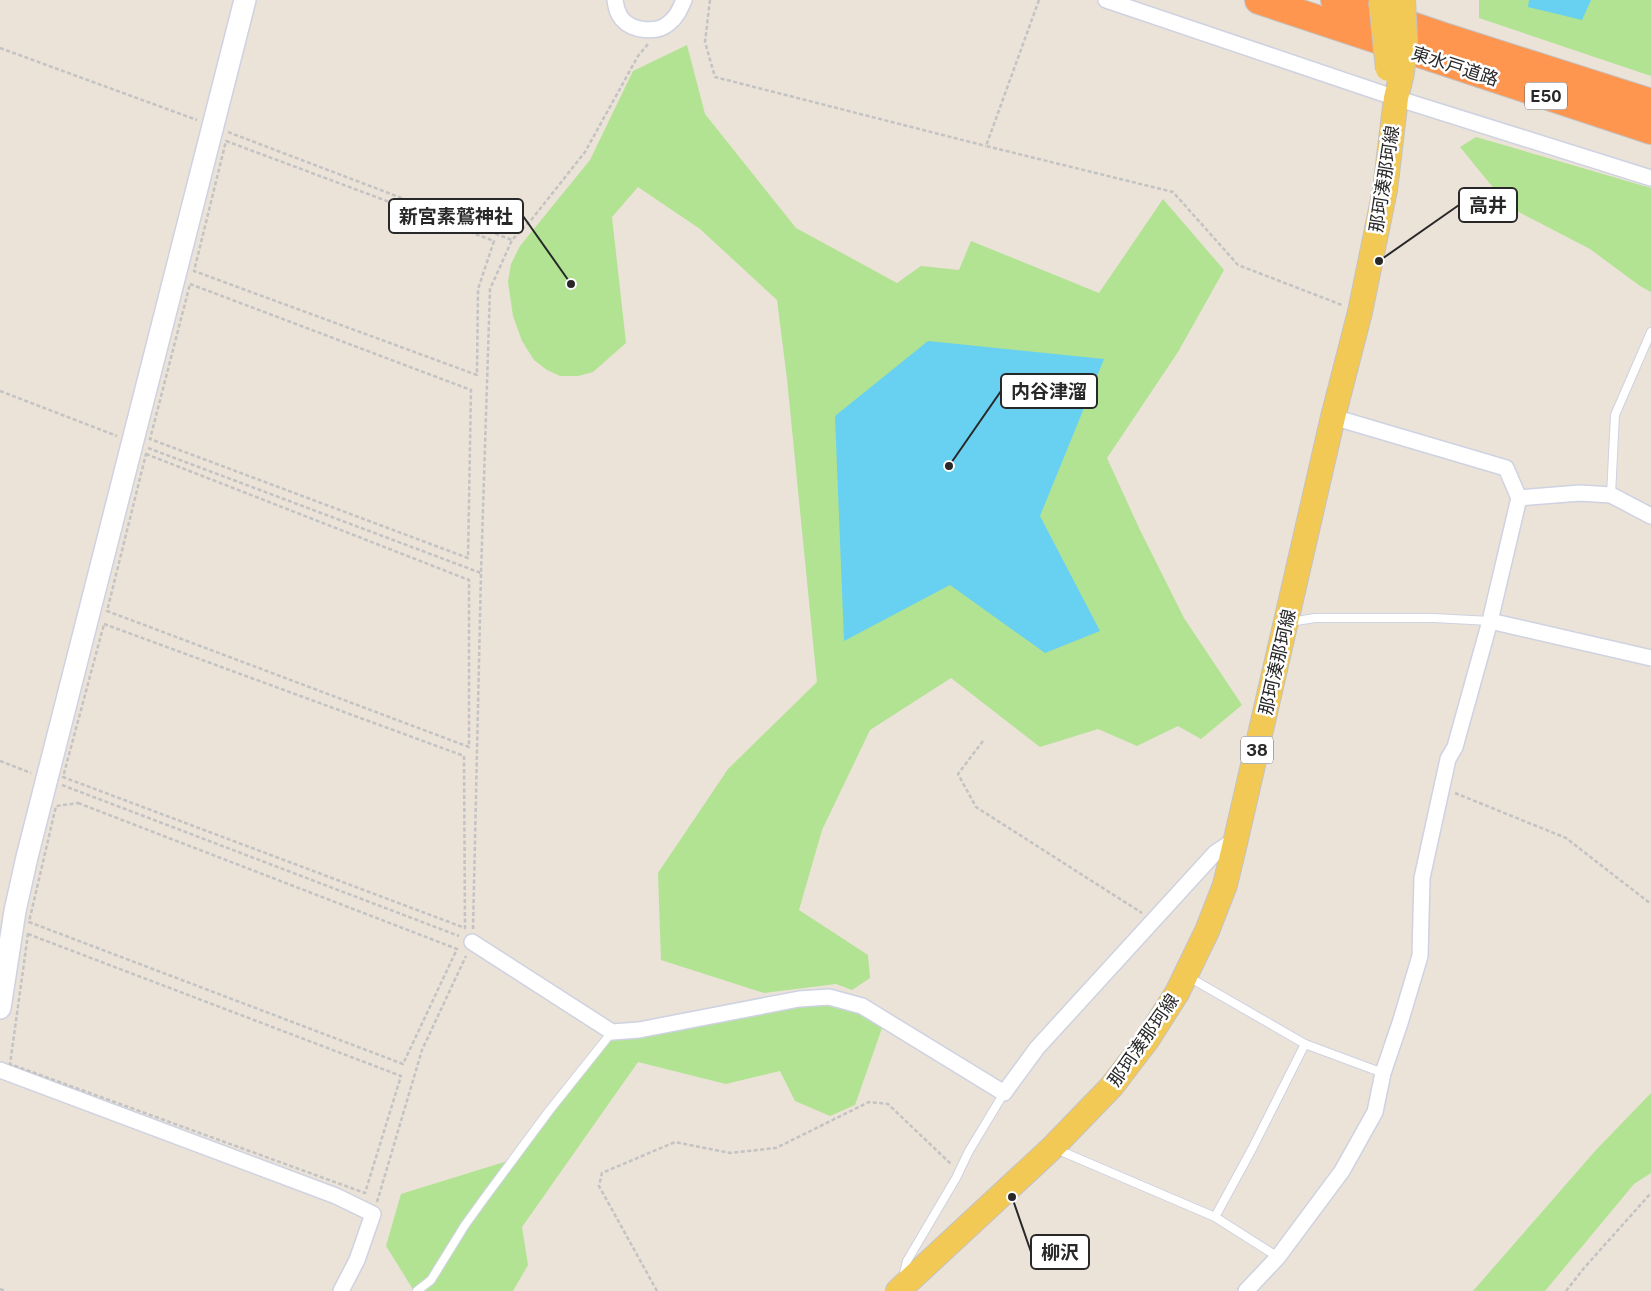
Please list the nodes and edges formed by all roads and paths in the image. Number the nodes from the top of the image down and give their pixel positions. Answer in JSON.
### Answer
{"nodes":[{"id":1,"x":244,"y":0,"type":"edge"},
{"id":2,"x":616,"y":0,"type":"edge"},
{"id":3,"x":684,"y":0,"type":"edge"},
{"id":4,"x":710,"y":0,"type":"edge"},
{"id":5,"x":1039,"y":0,"type":"edge"},
{"id":6,"x":1106,"y":0,"type":"edge"},
{"id":7,"x":1259,"y":0,"type":"edge"},
{"id":8,"x":1335,"y":0,"type":"edge"},
{"id":9,"x":1381,"y":0,"type":"edge"},
{"id":10,"x":1403,"y":0,"type":"edge"},
{"id":11,"x":654,"y":31,"type":"junction"},
{"id":12,"x":0,"y":48,"type":"edge"},
{"id":13,"x":1395,"y":71,"type":"junction"},
{"id":14,"x":1396,"y":98,"type":"junction"},
{"id":15,"x":1651,"y":103,"type":"edge"},
{"id":16,"x":1651,"y":130,"type":"edge"},
{"id":17,"x":219,"y":134,"type":"junction"},
{"id":18,"x":986,"y":146,"type":"junction"},
{"id":19,"x":1651,"y":178,"type":"edge"},
{"id":20,"x":512,"y":240,"type":"junction"},
{"id":21,"x":190,"y":284,"type":"joint"},
{"id":22,"x":1360,"y":312,"type":"junction"},
{"id":23,"x":1651,"y":332,"type":"edge"},
{"id":24,"x":0,"y":390,"type":"edge"},
{"id":25,"x":1333,"y":417,"type":"junction"},
{"id":26,"x":139,"y":448,"type":"junction"},
{"id":27,"x":1611,"y":495,"type":"junction"},
{"id":28,"x":1520,"y":498,"type":"junction"},
{"id":29,"x":1651,"y":516,"type":"edge"},
{"id":30,"x":482,"y":573,"type":"junction"},
{"id":31,"x":1490,"y":621,"type":"junction"},
{"id":32,"x":1286,"y":622,"type":"junction"},
{"id":33,"x":104,"y":624,"type":"joint"},
{"id":34,"x":1651,"y":658,"type":"edge"},
{"id":35,"x":983,"y":742,"type":"dead end"},
{"id":36,"x":0,"y":761,"type":"edge"},
{"id":37,"x":47,"y":779,"type":"junction"},
{"id":38,"x":1442,"y":788,"type":"junction"},
{"id":39,"x":56,"y":806,"type":"joint"},
{"id":40,"x":1236,"y":838,"type":"junction"},
{"id":41,"x":1651,"y":904,"type":"edge"},
{"id":42,"x":1154,"y":920,"type":"junction"},
{"id":43,"x":28,"y":934,"type":"joint"},
{"id":44,"x":472,"y":942,"type":"junction"},
{"id":45,"x":1186,"y":976,"type":"junction"},
{"id":46,"x":0,"y":1008,"type":"edge"},
{"id":47,"x":612,"y":1032,"type":"junction"},
{"id":48,"x":1306,"y":1044,"type":"junction"},
{"id":49,"x":0,"y":1070,"type":"edge"},
{"id":50,"x":1383,"y":1073,"type":"junction"},
{"id":51,"x":1004,"y":1093,"type":"junction"},
{"id":52,"x":1052,"y":1148,"type":"junction"},
{"id":53,"x":959,"y":1172,"type":"junction"},
{"id":54,"x":1651,"y":1193,"type":"edge"},
{"id":55,"x":373,"y":1214,"type":"junction"},
{"id":56,"x":1215,"y":1217,"type":"junction"},
{"id":57,"x":1278,"y":1257,"type":"junction"},
{"id":58,"x":901,"y":1288,"type":"edge"},
{"id":59,"x":0,"y":1289,"type":"edge"},
{"id":60,"x":4,"y":1291,"type":"edge"},
{"id":61,"x":341,"y":1291,"type":"edge"},
{"id":62,"x":418,"y":1291,"type":"edge"},
{"id":63,"x":657,"y":1291,"type":"edge"},
{"id":64,"x":1246,"y":1291,"type":"edge"},
{"id":65,"x":1566,"y":1291,"type":"edge"}],
"edges":[{"from":1,"to":17,"type":"street"},
{"from":2,"to":11,"type":"street"},
{"from":3,"to":11,"type":"street"},
{"from":4,"to":18,"type":"path"},
{"from":5,"to":18,"type":"path"},
{"from":6,"to":14,"type":"street"},
{"from":7,"to":16,"type":"highway","name":"東水戸道路","number":"E50"},
{"from":8,"to":15,"type":"highway","name":"東水戸道路","number":"E50"},
{"from":9,"to":13,"type":"main road","name":"那珂湊那珂線","number":"38","bridge":true},
{"from":10,"to":13,"type":"main road","name":"那珂湊那珂線","number":"38","bridge":true},
{"from":11,"to":20,"type":"path"},
{"from":12,"to":17,"type":"path"},
{"from":13,"to":14,"type":"main road","name":"那珂湊那珂線","number":"38"},
{"from":14,"to":19,"type":"street"},
{"from":14,"to":22,"type":"main road","name":"那珂湊那珂線","number":"38"},
{"from":17,"to":17,"type":"path"},
{"from":17,"to":20,"type":"path"},
{"from":17,"to":26,"type":"street"},
{"from":18,"to":22,"type":"path"},
{"from":20,"to":30,"type":"path"},
{"from":21,"to":21,"type":"path"},
{"from":22,"to":25,"type":"main road","name":"那珂湊那珂線","number":"38"},
{"from":23,"to":27,"type":"lane"},
{"from":24,"to":26,"type":"path"},
{"from":25,"to":28,"type":"street"},
{"from":25,"to":32,"type":"main road","name":"那珂湊那珂線","number":"38"},
{"from":26,"to":26,"type":"path"},
{"from":26,"to":30,"type":"path"},
{"from":26,"to":37,"type":"street"},
{"from":27,"to":28,"type":"street"},
{"from":27,"to":29,"type":"street"},
{"from":28,"to":31,"type":"street"},
{"from":30,"to":44,"type":"path"},
{"from":31,"to":32,"type":"lane"},
{"from":31,"to":34,"type":"street"},
{"from":31,"to":38,"type":"street"},
{"from":32,"to":40,"type":"main road","name":"那珂湊那珂線","number":"38"},
{"from":33,"to":33,"type":"path"},
{"from":35,"to":42,"type":"path"},
{"from":36,"to":37,"type":"path"},
{"from":37,"to":44,"type":"path"},
{"from":37,"to":46,"type":"street"},
{"from":38,"to":41,"type":"path"},
{"from":38,"to":50,"type":"street"},
{"from":39,"to":39,"type":"path"},
{"from":40,"to":42,"type":"street"},
{"from":40,"to":45,"type":"main road","name":"那珂湊那珂線","number":"38"},
{"from":42,"to":51,"type":"street"},
{"from":43,"to":43,"type":"path"},
{"from":44,"to":47,"type":"street"},
{"from":44,"to":55,"type":"path"},
{"from":45,"to":48,"type":"lane"},
{"from":45,"to":52,"type":"main road","name":"那珂湊那珂線","number":"38"},
{"from":47,"to":51,"type":"street"},
{"from":47,"to":62,"type":"lane"},
{"from":48,"to":50,"type":"lane"},
{"from":48,"to":56,"type":"lane"},
{"from":49,"to":55,"type":"street"},
{"from":50,"to":57,"type":"street"},
{"from":51,"to":53,"type":"lane"},
{"from":52,"to":56,"type":"lane"},
{"from":52,"to":58,"type":"main road","name":"那珂湊那珂線","number":"38"},
{"from":53,"to":58,"type":"lane"},
{"from":53,"to":63,"type":"path"},
{"from":54,"to":65,"type":"path"},
{"from":55,"to":61,"type":"street"},
{"from":56,"to":57,"type":"lane"},
{"from":57,"to":64,"type":"street"},
{"from":59,"to":60,"type":"path"}]}
